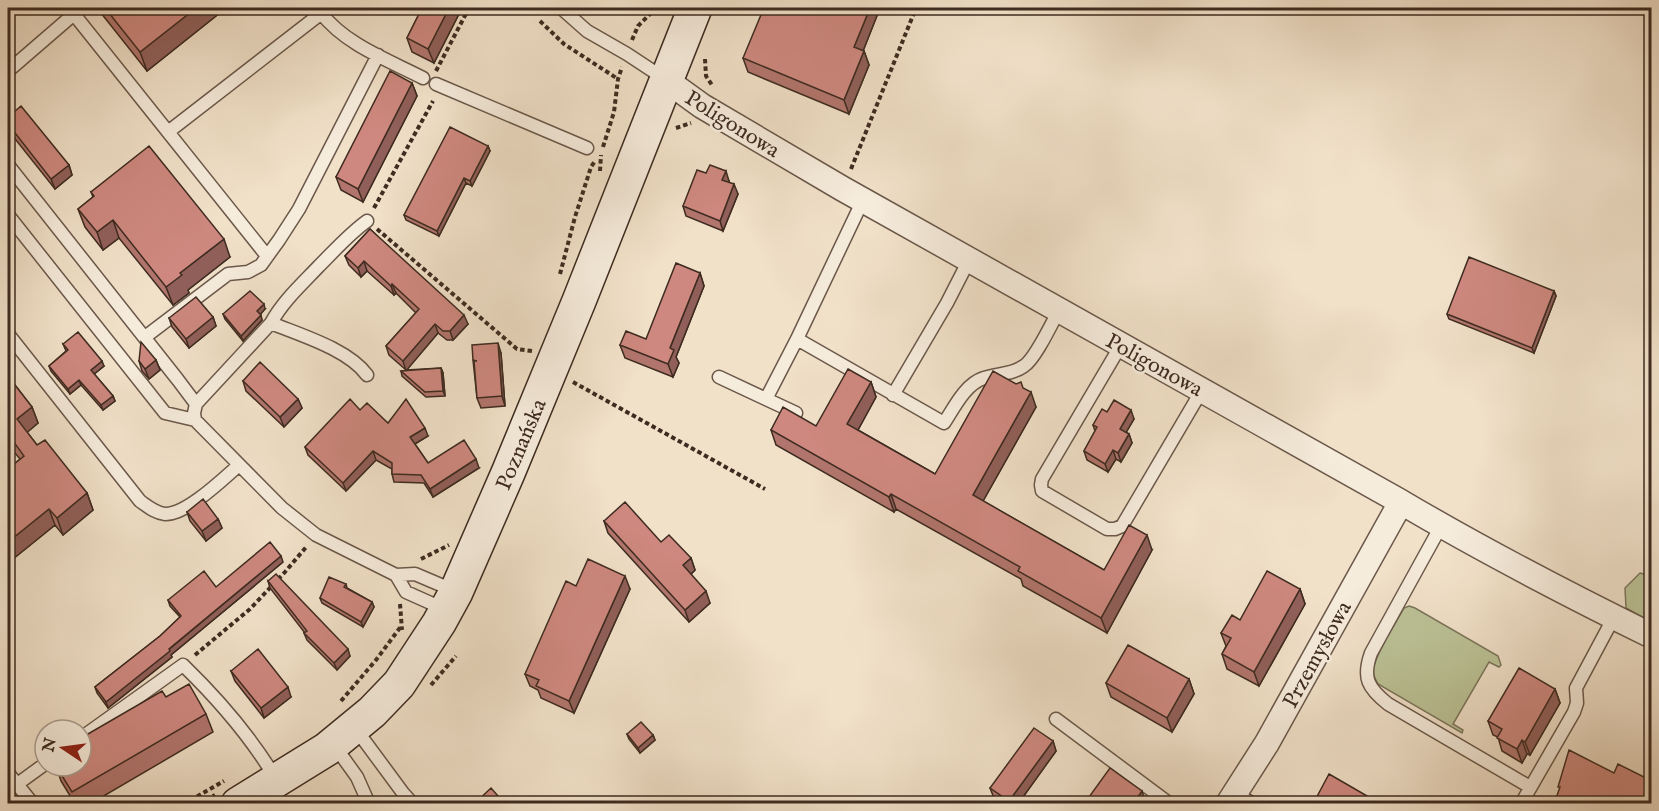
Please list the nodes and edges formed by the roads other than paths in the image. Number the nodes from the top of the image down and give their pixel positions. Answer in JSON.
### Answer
{"nodes":[{"id":1,"x":561,"y":8,"type":"edge"},
{"id":2,"x":695,"y":8,"type":"edge"},
{"id":3,"x":325,"y":10,"type":"edge"},
{"id":4,"x":72,"y":11,"type":"edge"},
{"id":5,"x":378,"y":55,"type":"junction"},
{"id":6,"x":8,"y":71,"type":"edge"},
{"id":7,"x":423,"y":78,"type":"dead end"},
{"id":8,"x":666,"y":80,"type":"junction"},
{"id":9,"x":436,"y":84,"type":"dead end"},
{"id":10,"x":168,"y":132,"type":"junction"},
{"id":11,"x":588,"y":148,"type":"dead end"},
{"id":12,"x":8,"y":165,"type":"edge"},
{"id":13,"x":853,"y":195,"type":"junction"},
{"id":14,"x":8,"y":214,"type":"edge"},
{"id":15,"x":367,"y":221,"type":"road end"},
{"id":16,"x":267,"y":256,"type":"junction"},
{"id":17,"x":969,"y":260,"type":"junction"},
{"id":18,"x":1059,"y":310,"type":"junction"},
{"id":19,"x":271,"y":323,"type":"junction"},
{"id":20,"x":8,"y":334,"type":"edge"},
{"id":21,"x":145,"y":337,"type":"junction"},
{"id":22,"x":796,"y":339,"type":"junction"},
{"id":23,"x":1121,"y":345,"type":"junction"},
{"id":24,"x":367,"y":375,"type":"dead end"},
{"id":25,"x":719,"y":377,"type":"dead end"},
{"id":26,"x":1202,"y":390,"type":"junction"},
{"id":27,"x":893,"y":395,"type":"junction"},
{"id":28,"x":766,"y":399,"type":"junction"},
{"id":29,"x":196,"y":404,"type":"junction"},
{"id":30,"x":795,"y":413,"type":"edge"},
{"id":31,"x":195,"y":420,"type":"junction"},
{"id":32,"x":239,"y":465,"type":"junction"},
{"id":33,"x":1401,"y":502,"type":"junction"},
{"id":34,"x":1441,"y":526,"type":"junction"},
{"id":35,"x":396,"y":575,"type":"junction"},
{"id":36,"x":451,"y":601,"type":"junction"},
{"id":37,"x":1614,"y":617,"type":"junction"},
{"id":38,"x":1652,"y":636,"type":"edge"},
{"id":39,"x":1056,"y":718,"type":"dead end"},
{"id":40,"x":341,"y":726,"type":"junction"},
{"id":41,"x":93,"y":729,"type":"edge"},
{"id":42,"x":8,"y":774,"type":"edge"},
{"id":43,"x":36,"y":778,"type":"edge"},
{"id":44,"x":277,"y":780,"type":"junction"},
{"id":45,"x":1530,"y":788,"type":"junction"},
{"id":46,"x":231,"y":792,"type":"edge"},
{"id":47,"x":25,"y":794,"type":"edge"},
{"id":48,"x":1239,"y":800,"type":"edge"},
{"id":49,"x":14,"y":804,"type":"edge"},
{"id":50,"x":369,"y":804,"type":"edge"},
{"id":51,"x":412,"y":804,"type":"edge"},
{"id":52,"x":1170,"y":804,"type":"edge"},
{"id":53,"x":1521,"y":804,"type":"edge"}],
"edges":[{"from":1,"to":8,"type":"lane"},
{"from":2,"to":8,"type":"main road","name":"Poznańska"},
{"from":3,"to":5,"type":"lane"},
{"from":3,"to":10,"type":"lane"},
{"from":4,"to":6,"type":"lane"},
{"from":4,"to":10,"type":"lane"},
{"from":5,"to":7,"type":"lane"},
{"from":5,"to":16,"type":"lane"},
{"from":8,"to":13,"type":"street","name":"Poligonowa"},
{"from":8,"to":36,"type":"main road","name":"Poznańska"},
{"from":9,"to":11,"type":"lane"},
{"from":10,"to":16,"type":"lane"},
{"from":12,"to":21,"type":"lane"},
{"from":13,"to":17,"type":"street","name":"Poligonowa"},
{"from":13,"to":22,"type":"lane"},
{"from":14,"to":31,"type":"lane"},
{"from":15,"to":19,"type":"lane"},
{"from":16,"to":21,"type":"lane"},
{"from":17,"to":18,"type":"street","name":"Poligonowa"},
{"from":17,"to":27,"type":"lane"},
{"from":18,"to":23,"type":"street","name":"Poligonowa"},
{"from":18,"to":27,"type":"lane"},
{"from":19,"to":24,"type":"lane"},
{"from":19,"to":29,"type":"lane"},
{"from":20,"to":32,"type":"lane"},
{"from":21,"to":29,"type":"lane"},
{"from":22,"to":27,"type":"lane"},
{"from":22,"to":28,"type":"lane"},
{"from":23,"to":26,"type":"street","name":"Poligonowa"},
{"from":23,"to":26,"type":"lane"},
{"from":25,"to":28,"type":"lane"},
{"from":26,"to":33,"type":"street","name":"Poligonowa"},
{"from":28,"to":30,"type":"lane"},
{"from":29,"to":31,"type":"lane"},
{"from":31,"to":32,"type":"lane"},
{"from":32,"to":35,"type":"lane"},
{"from":33,"to":34,"type":"street","name":"Poligonowa"},
{"from":33,"to":48,"type":"street","name":"Przemysłowa"},
{"from":34,"to":37,"type":"street","name":"Poligonowa"},
{"from":34,"to":45,"type":"lane"},
{"from":35,"to":36,"type":"lane"},
{"from":35,"to":36,"type":"lane"},
{"from":36,"to":40,"type":"main road","name":"Poznańska"},
{"from":37,"to":38,"type":"street","name":"Poligonowa"},
{"from":37,"to":45,"type":"lane"},
{"from":39,"to":52,"type":"lane"},
{"from":40,"to":44,"type":"main road","name":"Poznańska"},
{"from":40,"to":50,"type":"lane"},
{"from":40,"to":51,"type":"lane"},
{"from":41,"to":44,"type":"lane"},
{"from":42,"to":47,"type":"lane"},
{"from":43,"to":47,"type":"lane"},
{"from":44,"to":46,"type":"main road","name":"Poznańska"},
{"from":45,"to":53,"type":"lane"},
{"from":47,"to":49,"type":"lane"}]}
